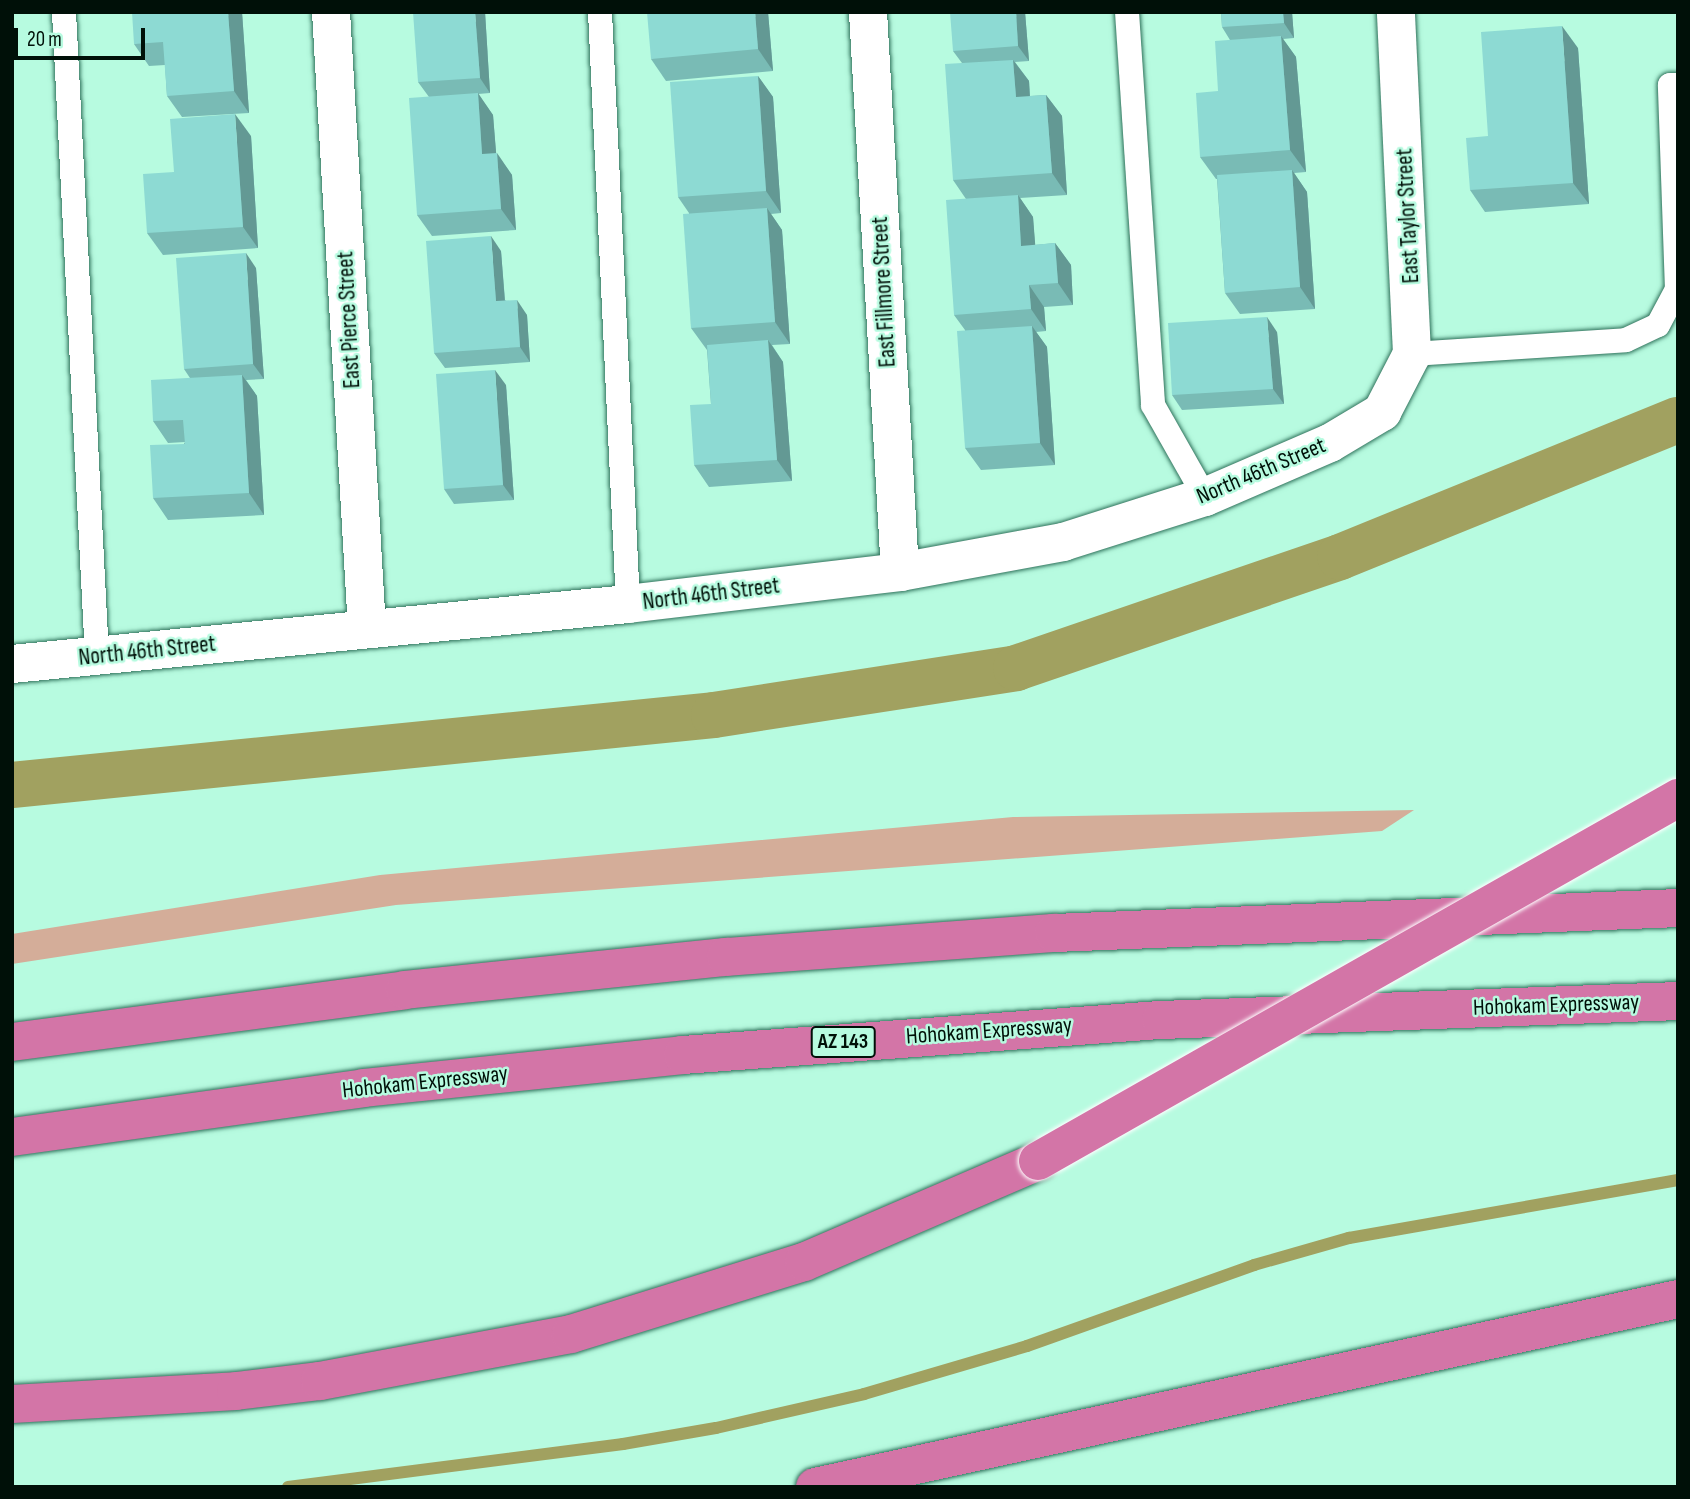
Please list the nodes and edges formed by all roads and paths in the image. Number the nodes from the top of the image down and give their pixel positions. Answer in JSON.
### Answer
{"nodes":[{"id":1,"x":64,"y":12,"type":"edge"},
{"id":2,"x":331,"y":12,"type":"edge"},
{"id":3,"x":600,"y":12,"type":"edge"},
{"id":4,"x":868,"y":12,"type":"edge"},
{"id":5,"x":1127,"y":12,"type":"edge"},
{"id":6,"x":1396,"y":12,"type":"edge"},
{"id":7,"x":1678,"y":85,"type":"edge"},
{"id":8,"x":1412,"y":354,"type":"junction"},
{"id":9,"x":1205,"y":497,"type":"junction"},
{"id":10,"x":900,"y":572,"type":"junction"},
{"id":11,"x":628,"y":604,"type":"junction"},
{"id":12,"x":367,"y":628,"type":"junction"},
{"id":13,"x":97,"y":656,"type":"junction"},
{"id":14,"x":12,"y":664,"type":"edge"},
{"id":15,"x":1678,"y":798,"type":"edge"},
{"id":16,"x":1678,"y":908,"type":"edge"},
{"id":17,"x":1678,"y":1001,"type":"edge"},
{"id":18,"x":12,"y":1042,"type":"edge"},
{"id":19,"x":12,"y":1137,"type":"edge"},
{"id":20,"x":1678,"y":1298,"type":"edge"},
{"id":21,"x":1678,"y":1318,"type":"edge"},
{"id":22,"x":1530,"y":1331,"type":"junction"},
{"id":23,"x":12,"y":1404,"type":"edge"},
{"id":24,"x":815,"y":1487,"type":"edge"}],
"edges":[{"from":1,"to":13,"type":"lane"},
{"from":2,"to":12,"type":"street","name":"East Pierce Street"},
{"from":3,"to":11,"type":"lane"},
{"from":4,"to":10,"type":"street","name":"East Fillmore Street"},
{"from":5,"to":9,"type":"lane"},
{"from":6,"to":8,"type":"street","name":"East Taylor Street"},
{"from":7,"to":8,"type":"lane"},
{"from":8,"to":9,"type":"street","name":"North 46th Street"},
{"from":9,"to":10,"type":"street","name":"North 46th Street"},
{"from":10,"to":11,"type":"street","name":"North 46th Street"},
{"from":11,"to":12,"type":"street","name":"North 46th Street"},
{"from":12,"to":13,"type":"street","name":"North 46th Street"},
{"from":13,"to":14,"type":"street","name":"North 46th Street"},
{"from":15,"to":23,"type":"highway","bridge":true},
{"from":16,"to":18,"type":"highway"},
{"from":17,"to":19,"type":"highway","name":"Hohokam Expressway","number":"AZ 143"},
{"from":20,"to":22,"type":"highway"},
{"from":21,"to":22,"type":"highway"},
{"from":22,"to":24,"type":"highway"}]}
